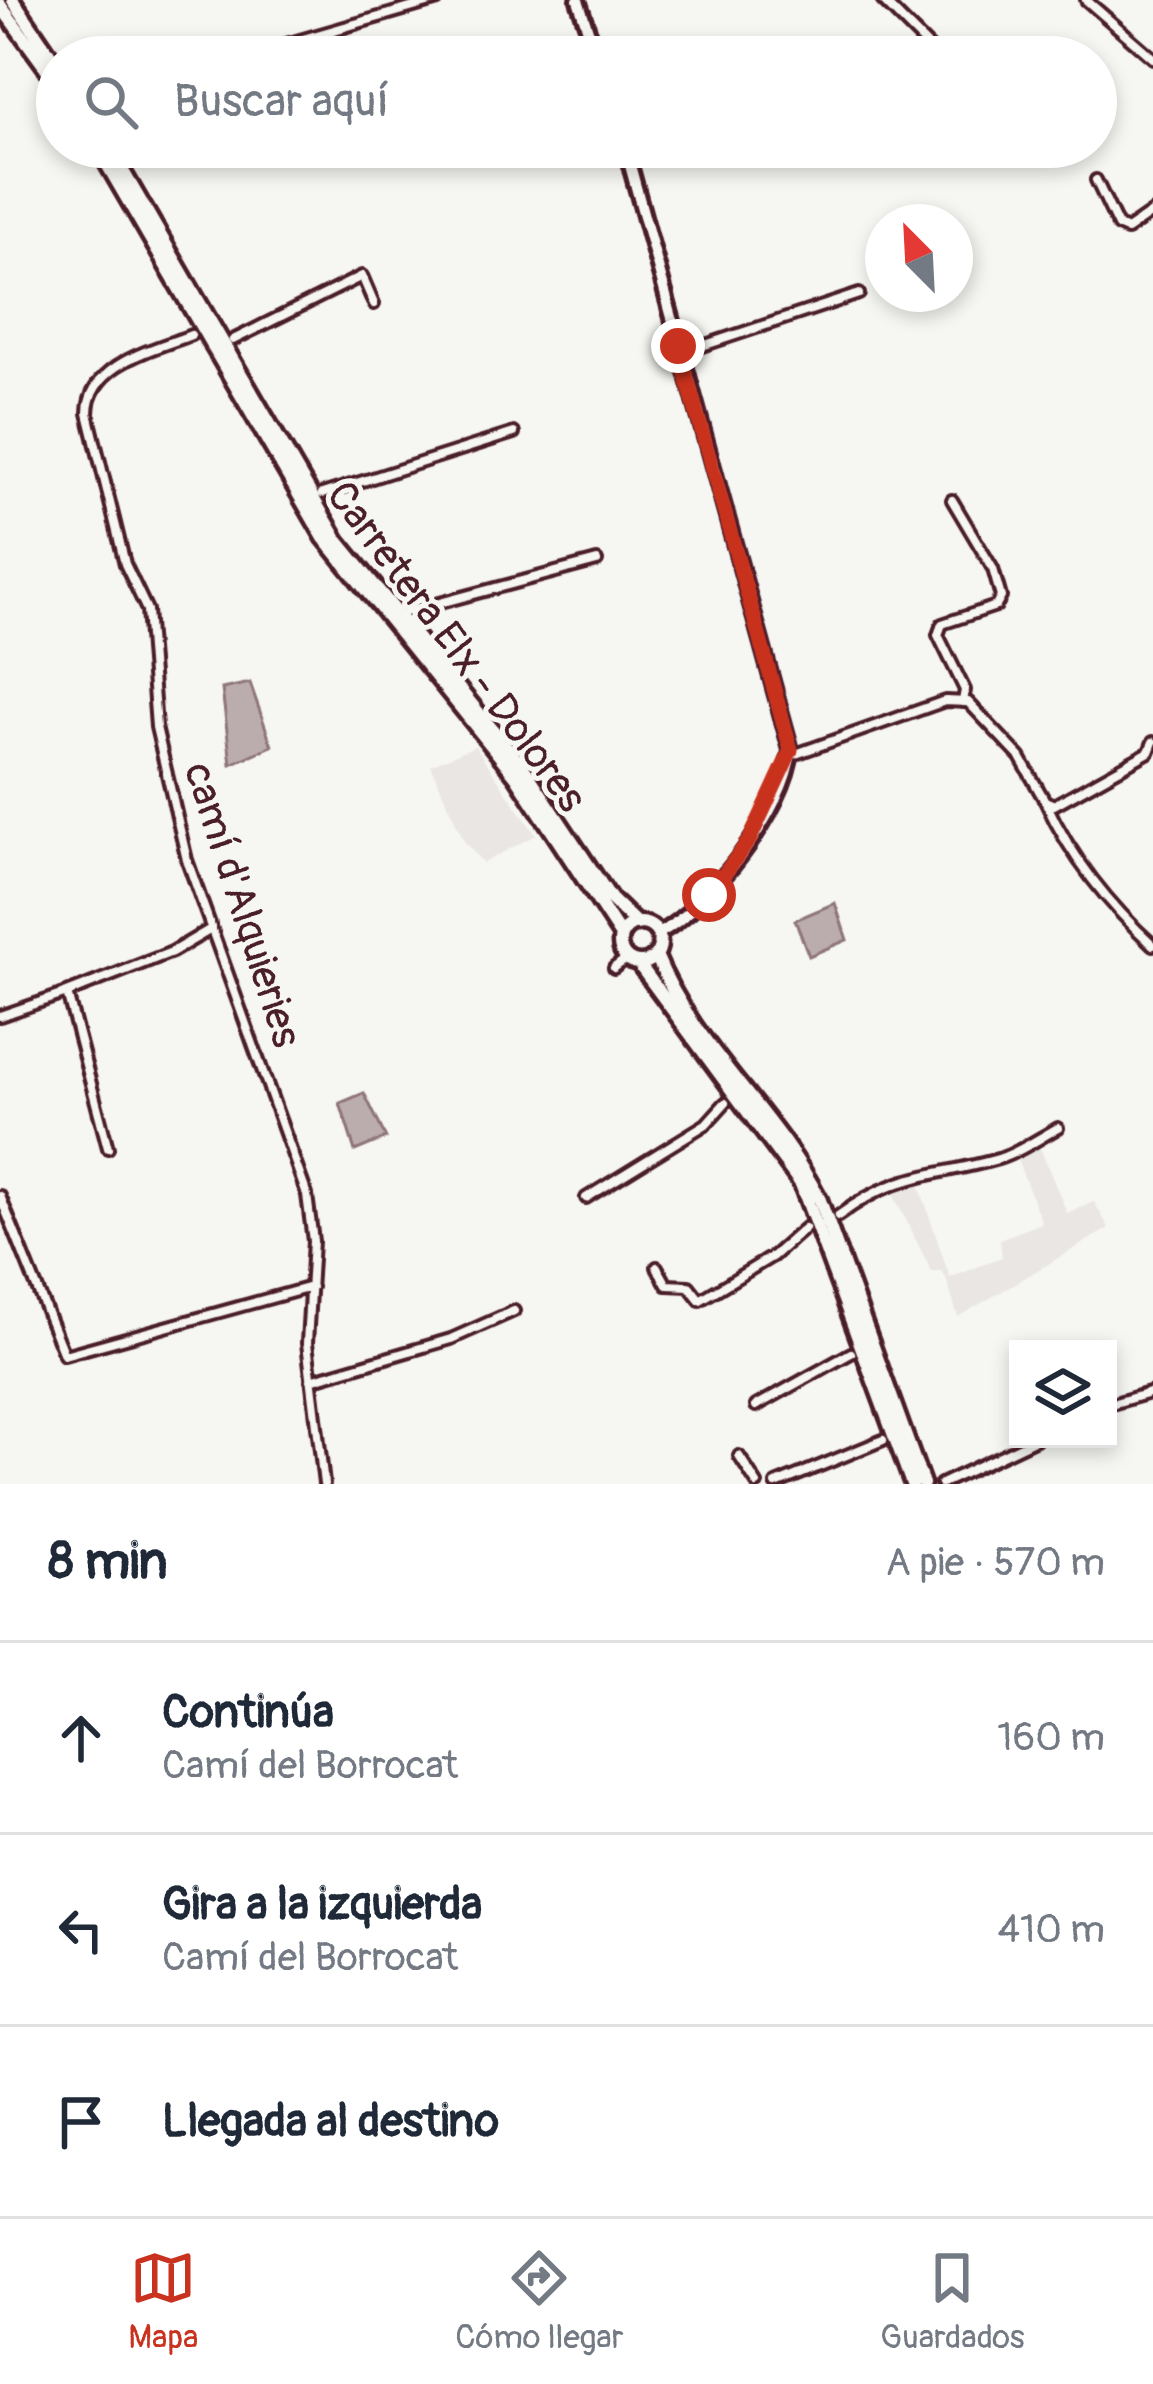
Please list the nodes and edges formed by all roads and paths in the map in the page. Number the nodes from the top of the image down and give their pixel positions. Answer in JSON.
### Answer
{"nodes":[{"id":1,"x":13,"y":0,"type":"edge"},
{"id":2,"x":438,"y":0,"type":"edge"},
{"id":3,"x":578,"y":0,"type":"edge"},
{"id":4,"x":882,"y":0,"type":"edge"},
{"id":5,"x":1086,"y":0,"type":"edge"},
{"id":6,"x":0,"y":5,"type":"edge"},
{"id":7,"x":37,"y":36,"type":"edge"},
{"id":8,"x":314,"y":36,"type":"edge"},
{"id":9,"x":590,"y":36,"type":"edge"},
{"id":10,"x":919,"y":36,"type":"edge"},
{"id":11,"x":36,"y":54,"type":"edge"},
{"id":12,"x":1153,"y":58,"type":"edge"},
{"id":13,"x":109,"y":168,"type":"edge"},
{"id":14,"x":121,"y":168,"type":"edge"},
{"id":15,"x":631,"y":168,"type":"edge"},
{"id":16,"x":1096,"y":180,"type":"dead end"},
{"id":17,"x":1153,"y":212,"type":"edge"},
{"id":18,"x":859,"y":294,"type":"dead end"},
{"id":19,"x":374,"y":304,"type":"dead end"},
{"id":20,"x":190,"y":335,"type":"dead end"},
{"id":21,"x":233,"y":340,"type":"dead end"},
{"id":22,"x":680,"y":353,"type":"junction"},
{"id":23,"x":514,"y":434,"type":"dead end"},
{"id":24,"x":322,"y":494,"type":"dead end"},
{"id":25,"x":952,"y":500,"type":"dead end"},
{"id":26,"x":597,"y":561,"type":"dead end"},
{"id":27,"x":406,"y":612,"type":"dead end"},
{"id":28,"x":963,"y":702,"type":"junction"},
{"id":29,"x":1153,"y":742,"type":"edge"},
{"id":30,"x":790,"y":756,"type":"junction"},
{"id":31,"x":1045,"y":801,"type":"junction"},
{"id":32,"x":637,"y":923,"type":"junction"},
{"id":33,"x":211,"y":929,"type":"junction"},
{"id":34,"x":658,"y":934,"type":"junction"},
{"id":35,"x":621,"y":937,"type":"junction"},
{"id":36,"x":1153,"y":944,"type":"edge"},
{"id":37,"x":656,"y":955,"type":"junction"},
{"id":38,"x":632,"y":961,"type":"junction"},
{"id":39,"x":614,"y":968,"type":"dead end"},
{"id":40,"x":67,"y":993,"type":"junction"},
{"id":41,"x":0,"y":1016,"type":"edge"},
{"id":42,"x":725,"y":1103,"type":"dead end"},
{"id":43,"x":1058,"y":1128,"type":"dead end"},
{"id":44,"x":108,"y":1148,"type":"dead end"},
{"id":45,"x":0,"y":1196,"type":"edge"},
{"id":46,"x":586,"y":1198,"type":"dead end"},
{"id":47,"x":838,"y":1216,"type":"dead end"},
{"id":48,"x":805,"y":1228,"type":"dead end"},
{"id":49,"x":657,"y":1267,"type":"dead end"},
{"id":50,"x":311,"y":1287,"type":"junction"},
{"id":51,"x":514,"y":1311,"type":"dead end"},
{"id":52,"x":850,"y":1353,"type":"dead end"},
{"id":53,"x":311,"y":1380,"type":"junction"},
{"id":54,"x":1153,"y":1392,"type":"edge"},
{"id":55,"x":1117,"y":1402,"type":"edge"},
{"id":56,"x":756,"y":1406,"type":"dead end"},
{"id":57,"x":883,"y":1440,"type":"dead end"},
{"id":58,"x":1017,"y":1448,"type":"edge"},
{"id":59,"x":739,"y":1456,"type":"dead end"},
{"id":60,"x":324,"y":1484,"type":"edge"},
{"id":61,"x":757,"y":1484,"type":"edge"},
{"id":62,"x":776,"y":1484,"type":"edge"},
{"id":63,"x":912,"y":1484,"type":"edge"},
{"id":64,"x":923,"y":1484,"type":"edge"},
{"id":65,"x":941,"y":1484,"type":"edge"}],
"edges":[{"from":1,"to":7,"type":"main road"},
{"from":2,"to":8,"type":"street"},
{"from":3,"to":9,"type":"street"},
{"from":4,"to":10,"type":"street"},
{"from":5,"to":12,"type":"street"},
{"from":6,"to":11,"type":"main road"},
{"from":13,"to":35,"type":"main road","name":"Carretera Elx - Dolores"},
{"from":14,"to":32,"type":"main road","name":"Carretera Elx - Dolores"},
{"from":15,"to":22,"type":"street"},
{"from":16,"to":17,"type":"street"},
{"from":18,"to":22,"type":"street"},
{"from":19,"to":21,"type":"street"},
{"from":20,"to":33,"type":"street","name":"camí d'Alquieries"},
{"from":22,"to":30,"type":"street"},
{"from":23,"to":24,"type":"street"},
{"from":25,"to":28,"type":"street"},
{"from":26,"to":27,"type":"street"},
{"from":28,"to":30,"type":"street"},
{"from":28,"to":31,"type":"street"},
{"from":29,"to":31,"type":"street"},
{"from":30,"to":34,"type":"street"},
{"from":31,"to":36,"type":"street"},
{"from":32,"to":34,"type":"main road"},
{"from":32,"to":35,"type":"main road"},
{"from":33,"to":40,"type":"street"},
{"from":33,"to":50,"type":"street","name":"camí d'Alquieries"},
{"from":34,"to":37,"type":"main road"},
{"from":35,"to":38,"type":"main road"},
{"from":37,"to":38,"type":"main road"},
{"from":37,"to":64,"type":"main road"},
{"from":38,"to":39,"type":"street"},
{"from":38,"to":63,"type":"main road"},
{"from":40,"to":41,"type":"street"},
{"from":40,"to":44,"type":"street"},
{"from":42,"to":46,"type":"street"},
{"from":43,"to":47,"type":"street"},
{"from":45,"to":50,"type":"street"},
{"from":48,"to":49,"type":"street"},
{"from":50,"to":53,"type":"street","name":"camí d'Alquieries"},
{"from":51,"to":53,"type":"street"},
{"from":52,"to":56,"type":"street"},
{"from":53,"to":60,"type":"street","name":"camí d'Alquieries"},
{"from":54,"to":55,"type":"street"},
{"from":57,"to":62,"type":"street"},
{"from":58,"to":65,"type":"street"},
{"from":59,"to":61,"type":"street"}]}
